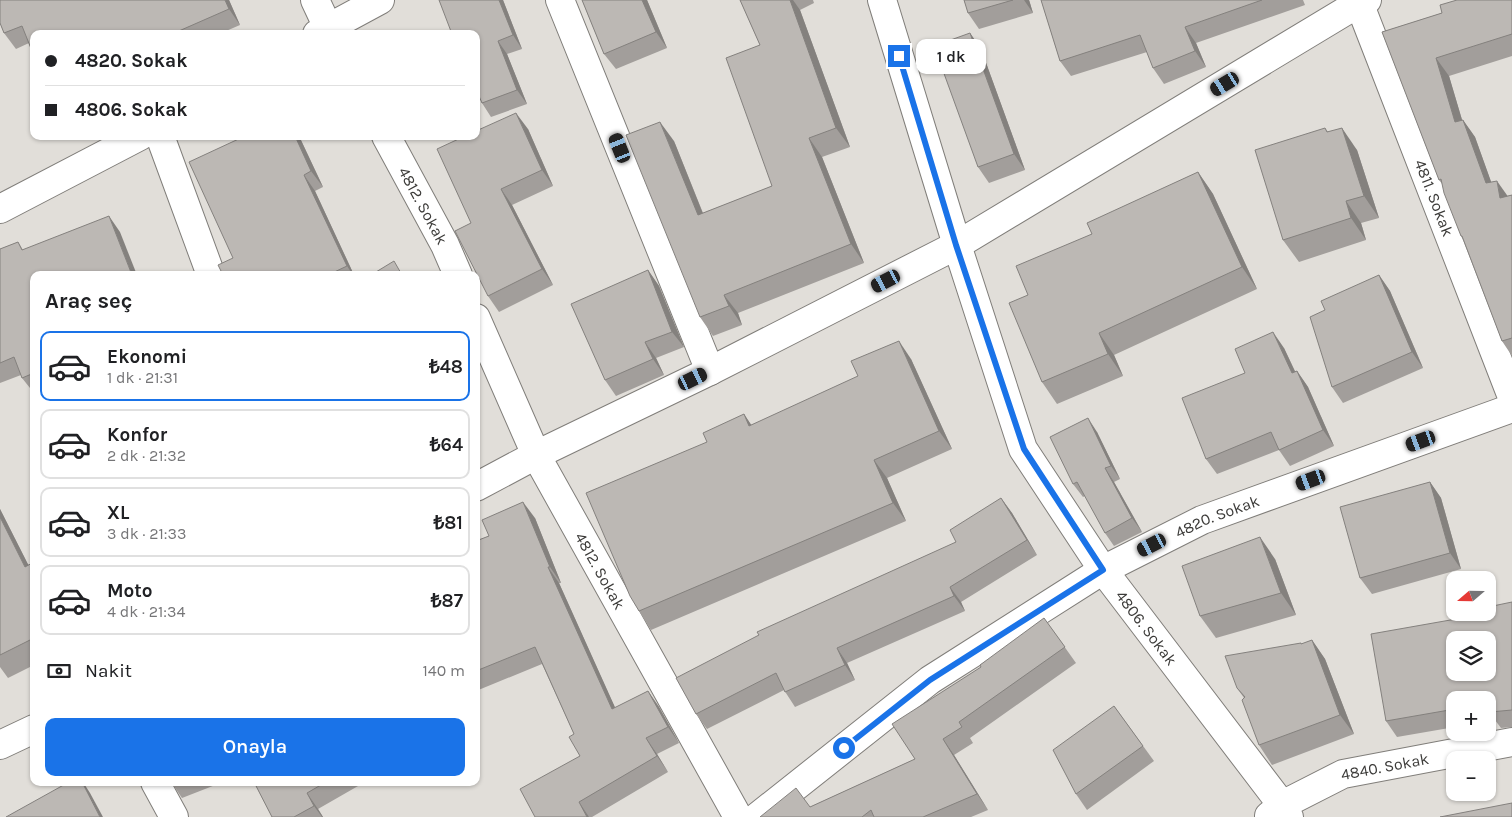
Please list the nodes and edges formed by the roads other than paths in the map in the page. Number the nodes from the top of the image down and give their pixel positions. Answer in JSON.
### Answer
{"nodes":[{"id":1,"x":315,"y":0,"type":"edge"},
{"id":2,"x":380,"y":0,"type":"edge"},
{"id":3,"x":560,"y":0,"type":"edge"},
{"id":4,"x":882,"y":0,"type":"edge"},
{"id":5,"x":1362,"y":1,"type":"edge"},
{"id":6,"x":324,"y":30,"type":"edge"},
{"id":7,"x":328,"y":30,"type":"edge"},
{"id":8,"x":132,"y":140,"type":"edge"},
{"id":9,"x":161,"y":140,"type":"edge"},
{"id":10,"x":388,"y":140,"type":"edge"},
{"id":11,"x":0,"y":209,"type":"edge"},
{"id":12,"x":956,"y":245,"type":"junction"},
{"id":13,"x":210,"y":271,"type":"edge"},
{"id":14,"x":456,"y":271,"type":"edge"},
{"id":15,"x":480,"y":327,"type":"edge"},
{"id":16,"x":710,"y":371,"type":"junction"},
{"id":17,"x":1512,"y":397,"type":"edge"},
{"id":18,"x":1512,"y":408,"type":"edge"},
{"id":19,"x":536,"y":455,"type":"junction"},
{"id":20,"x":480,"y":485,"type":"edge"},
{"id":21,"x":1103,"y":570,"type":"junction"},
{"id":22,"x":30,"y":731,"type":"edge"},
{"id":23,"x":1512,"y":742,"type":"edge"},
{"id":24,"x":0,"y":745,"type":"edge"},
{"id":25,"x":156,"y":786,"type":"edge"},
{"id":26,"x":1280,"y":813,"type":"edge"},
{"id":27,"x":174,"y":817,"type":"edge"},
{"id":28,"x":738,"y":817,"type":"edge"},
{"id":29,"x":757,"y":817,"type":"edge"}],
"edges":[{"from":1,"to":6,"type":"street"},
{"from":2,"to":7,"type":"street"},
{"from":3,"to":16,"type":"street"},
{"from":4,"to":12,"type":"street","name":"4806. Sokak"},
{"from":5,"to":12,"type":"street"},
{"from":5,"to":17,"type":"street","name":"4811. Sokak"},
{"from":8,"to":11,"type":"street"},
{"from":9,"to":13,"type":"street"},
{"from":10,"to":14,"type":"street","name":"4812. Sokak"},
{"from":12,"to":16,"type":"street"},
{"from":12,"to":21,"type":"street","name":"4806. Sokak"},
{"from":15,"to":19,"type":"street","name":"4812. Sokak"},
{"from":16,"to":19,"type":"street"},
{"from":18,"to":21,"type":"street","name":"4820. Sokak"},
{"from":19,"to":20,"type":"street"},
{"from":19,"to":28,"type":"street","name":"4812. Sokak"},
{"from":21,"to":26,"type":"street","name":"4806. Sokak"},
{"from":21,"to":29,"type":"street","name":"4820. Sokak"},
{"from":22,"to":24,"type":"street"},
{"from":23,"to":26,"type":"street","name":"4840. Sokak"},
{"from":25,"to":27,"type":"street"}]}
